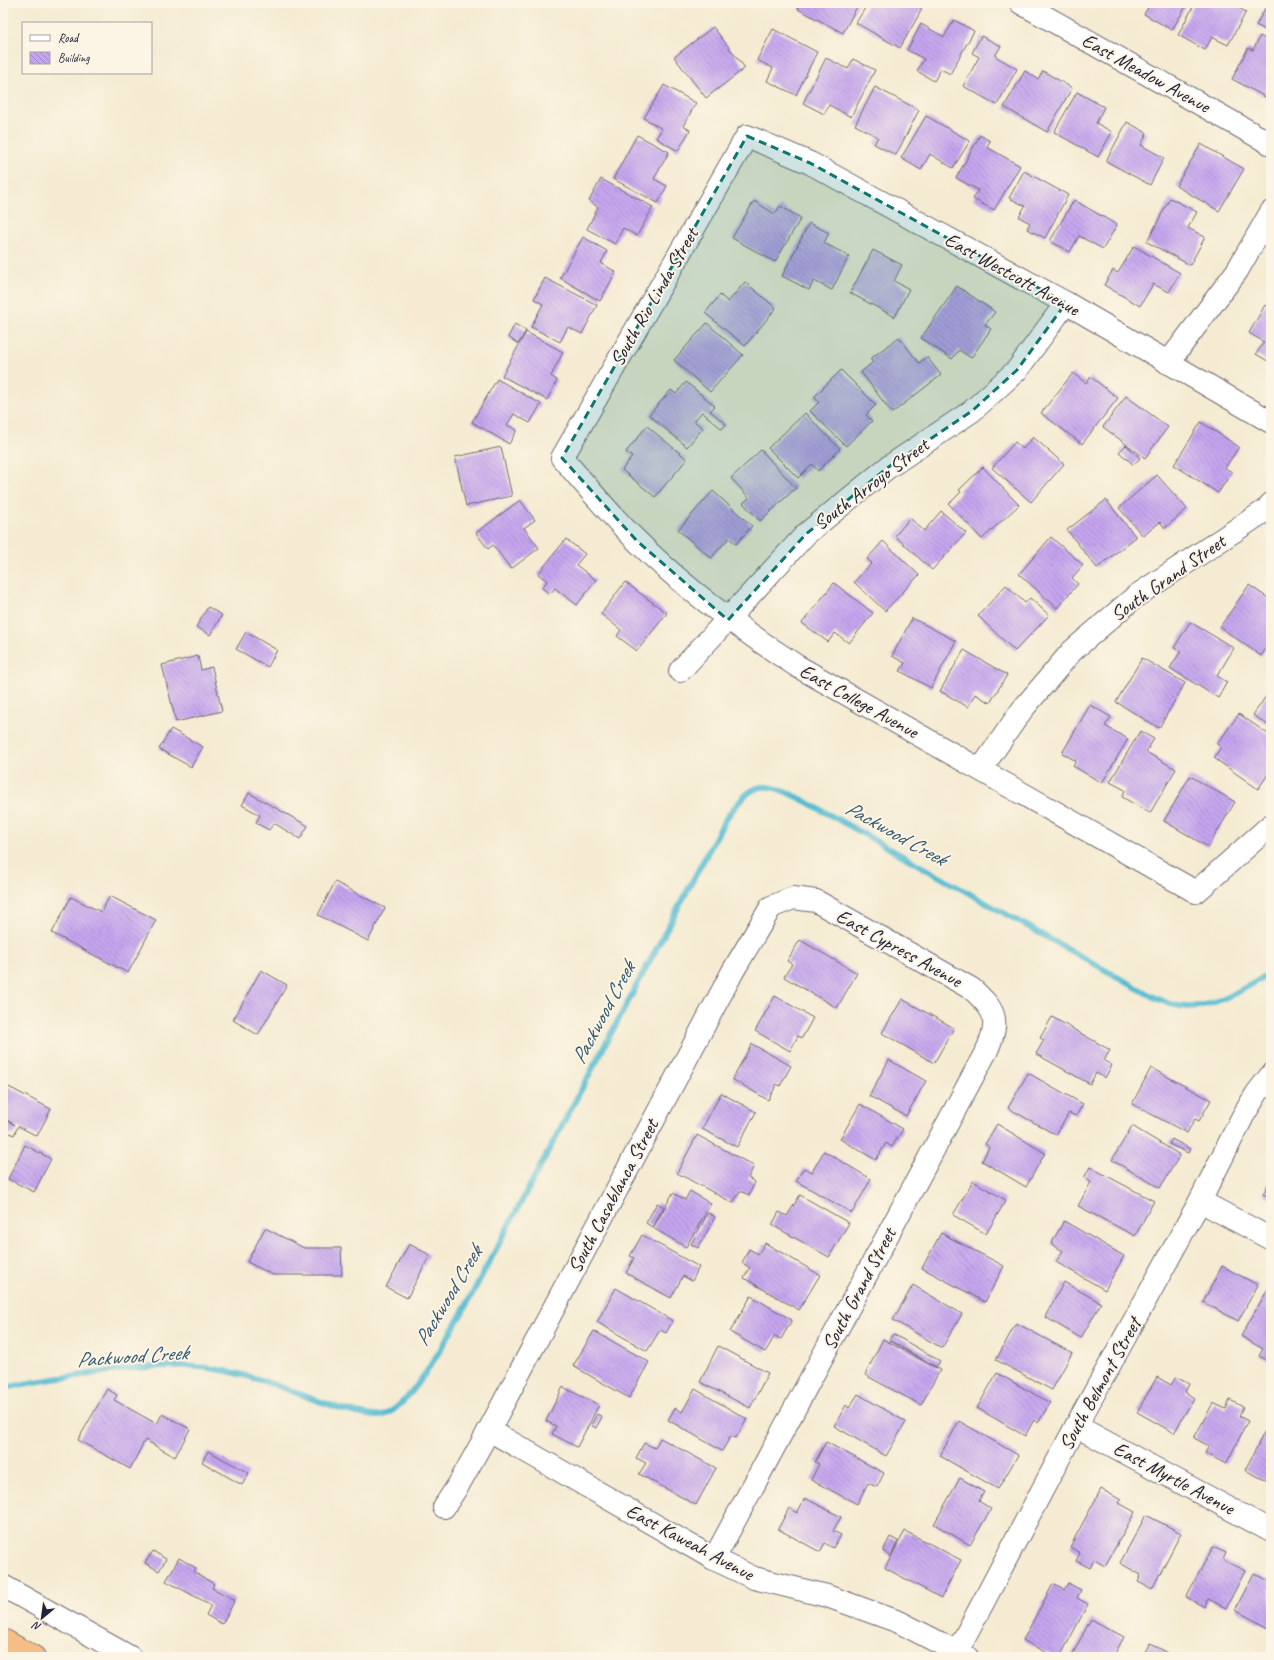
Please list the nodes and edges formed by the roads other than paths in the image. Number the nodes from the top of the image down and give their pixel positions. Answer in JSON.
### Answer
{"nodes":[{"id":1,"x":1021,"y":3,"type":"edge"},
{"id":2,"x":747,"y":136,"type":"joint"},
{"id":3,"x":1271,"y":144,"type":"edge"},
{"id":4,"x":1271,"y":212,"type":"edge"},
{"id":5,"x":1066,"y":304,"type":"junction"},
{"id":6,"x":1168,"y":363,"type":"junction"},
{"id":7,"x":1271,"y":422,"type":"edge"},
{"id":8,"x":562,"y":458,"type":"joint"},
{"id":9,"x":1271,"y":504,"type":"edge"},
{"id":10,"x":728,"y":620,"type":"junction"},
{"id":11,"x":680,"y":672,"type":"dead end"},
{"id":12,"x":981,"y":769,"type":"junction"},
{"id":13,"x":1271,"y":825,"type":"edge"},
{"id":14,"x":793,"y":898,"type":"joint"},
{"id":15,"x":994,"y":1015,"type":"joint"},
{"id":16,"x":1271,"y":1075,"type":"edge"},
{"id":17,"x":1200,"y":1201,"type":"junction"},
{"id":18,"x":1271,"y":1240,"type":"edge"},
{"id":19,"x":1076,"y":1426,"type":"junction"},
{"id":20,"x":489,"y":1430,"type":"junction"},
{"id":21,"x":444,"y":1507,"type":"dead end"},
{"id":22,"x":1271,"y":1530,"type":"edge"},
{"id":23,"x":714,"y":1559,"type":"junction"},
{"id":24,"x":3,"y":1586,"type":"edge"},
{"id":25,"x":3,"y":1640,"type":"edge"},
{"id":26,"x":962,"y":1654,"type":"edge"},
{"id":27,"x":34,"y":1657,"type":"edge"},
{"id":28,"x":130,"y":1657,"type":"edge"}],
"edges":[{"from":1,"to":3,"type":"street","name":"East Meadow Avenue"},
{"from":2,"to":5,"type":"street","name":"East Westcott Avenue"},
{"from":2,"to":8,"type":"street","name":"South Rio Linda Street"},
{"from":4,"to":6,"type":"street"},
{"from":5,"to":6,"type":"street","name":"East Westcott Avenue"},
{"from":5,"to":10,"type":"street","name":"South Arroyo Street"},
{"from":6,"to":7,"type":"street","name":"East Westcott Avenue"},
{"from":8,"to":10,"type":"street","name":"East College Avenue"},
{"from":9,"to":12,"type":"street","name":"South Grand Street"},
{"from":10,"to":11,"type":"street","name":"South Arroyo Street"},
{"from":10,"to":12,"type":"street","name":"East College Avenue"},
{"from":12,"to":13,"type":"street","name":"East College Avenue"},
{"from":14,"to":15,"type":"street","name":"East Cypress Avenue"},
{"from":14,"to":20,"type":"street","name":"South Casablanca Street"},
{"from":15,"to":23,"type":"street","name":"South Grand Street"},
{"from":16,"to":17,"type":"street","name":"South Belmont Street"},
{"from":17,"to":18,"type":"street"},
{"from":17,"to":19,"type":"street","name":"South Belmont Street"},
{"from":19,"to":22,"type":"street","name":"East Myrtle Avenue"},
{"from":19,"to":26,"type":"street","name":"South Belmont Street"},
{"from":20,"to":21,"type":"street","name":"South Casablanca Street"},
{"from":20,"to":23,"type":"street","name":"East Kaweah Avenue"},
{"from":23,"to":26,"type":"street","name":"East Kaweah Avenue"},
{"from":24,"to":28,"type":"street"},
{"from":25,"to":27,"type":"highway"}]}
